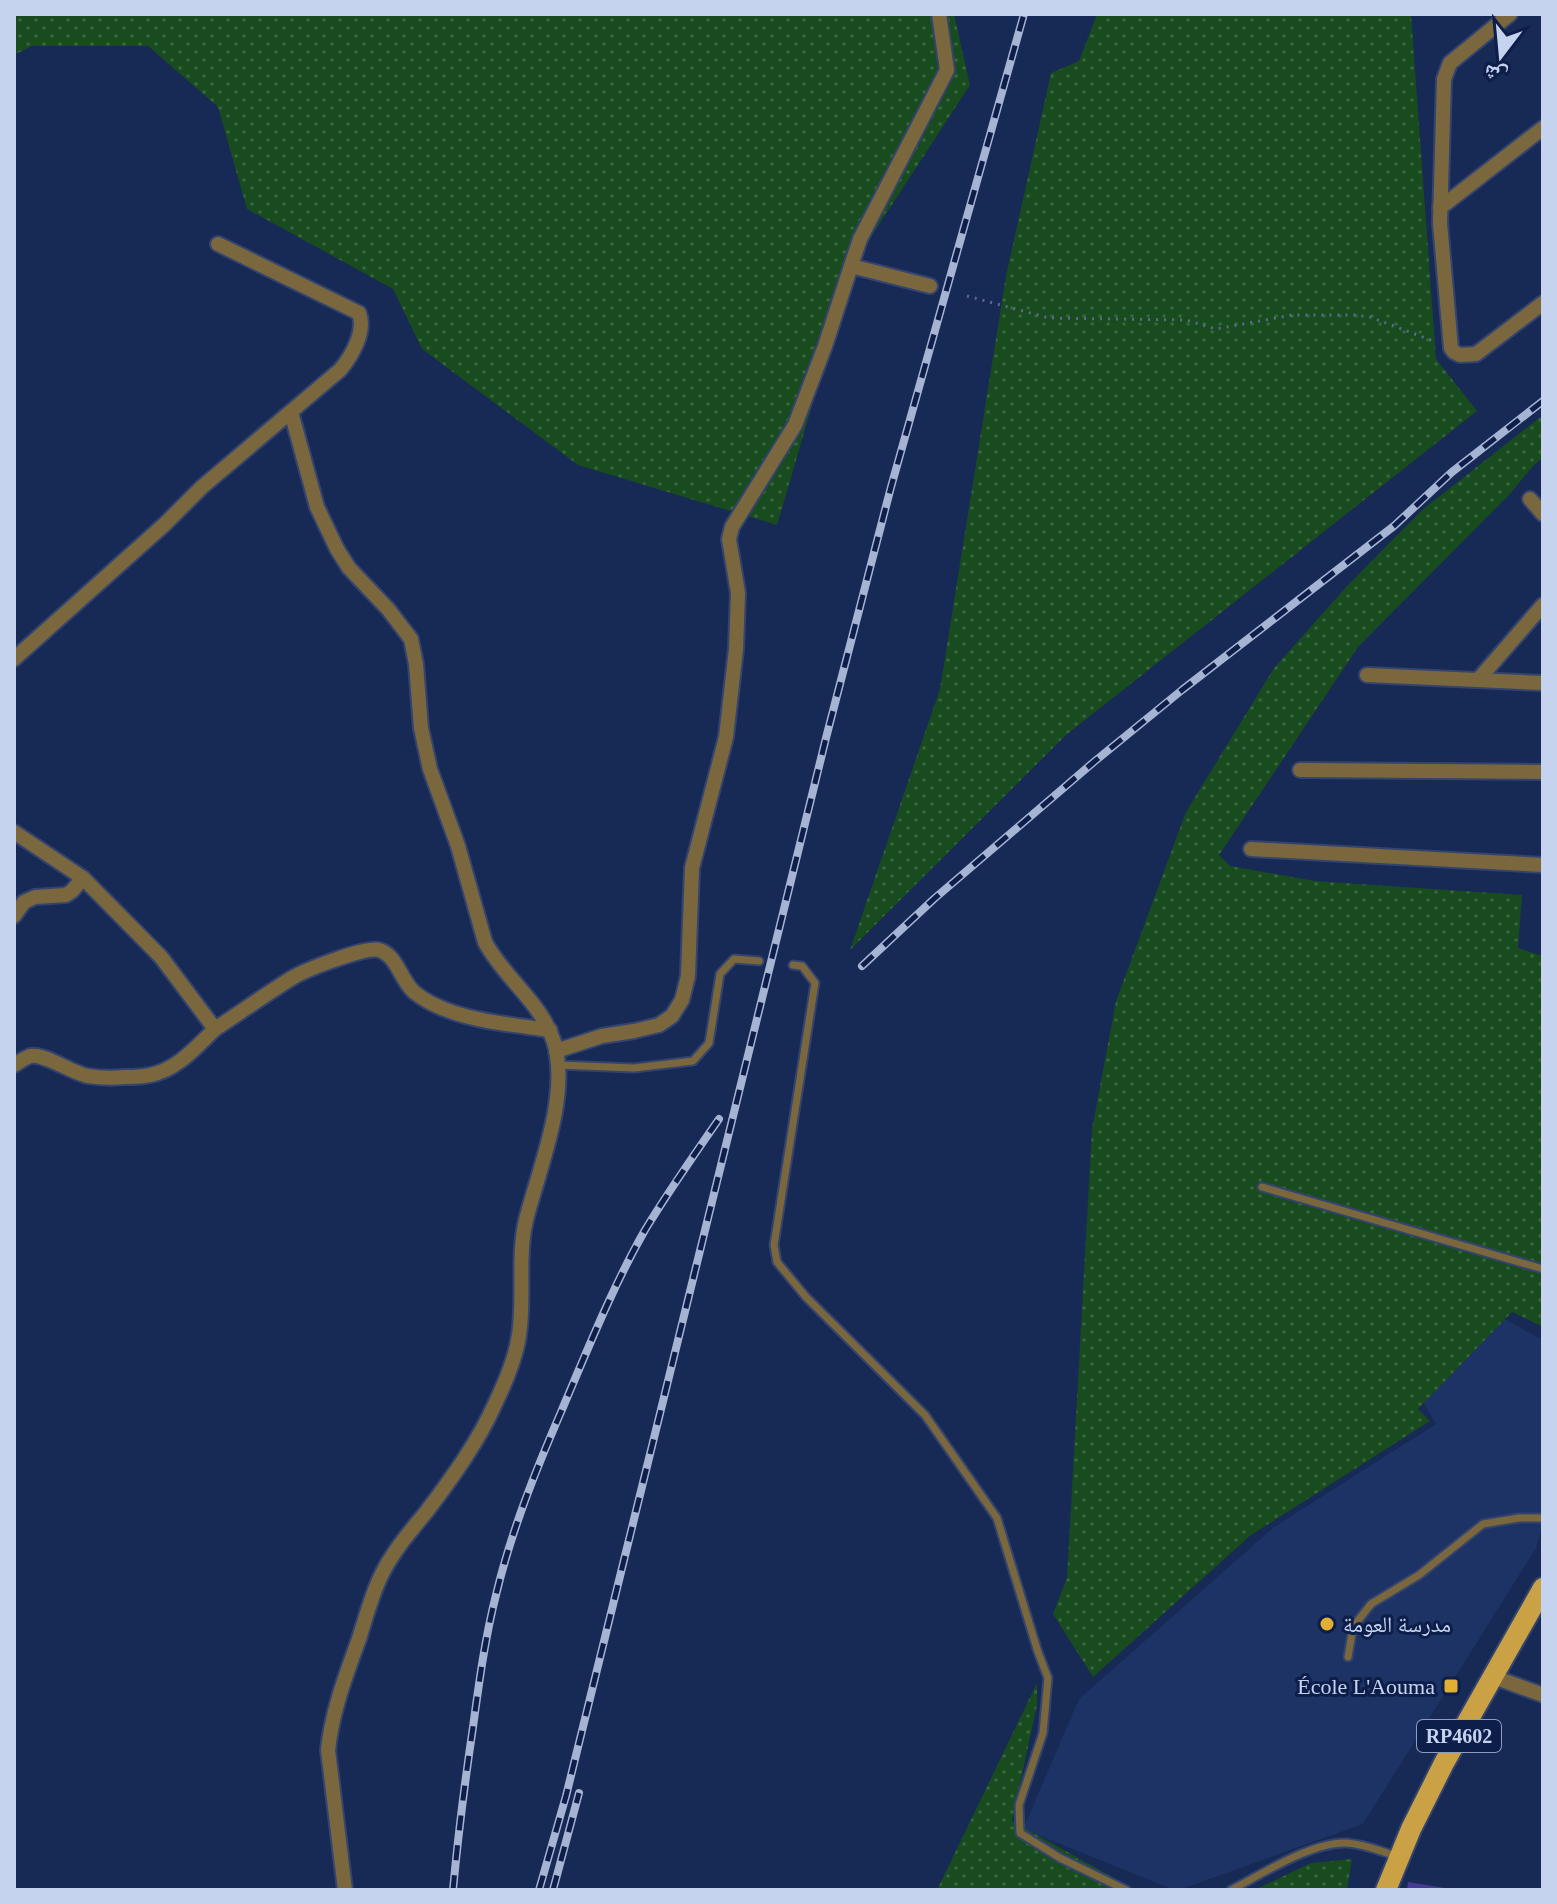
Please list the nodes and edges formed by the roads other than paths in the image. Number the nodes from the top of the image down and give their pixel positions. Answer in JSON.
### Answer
{"nodes":[{"id":1,"x":939,"y":14,"type":"edge"},
{"id":2,"x":1510,"y":14,"type":"edge"},
{"id":3,"x":1543,"y":128,"type":"edge"},
{"id":4,"x":1440,"y":208,"type":"junction"},
{"id":5,"x":218,"y":244,"type":"dead end"},
{"id":6,"x":851,"y":266,"type":"junction"},
{"id":7,"x":930,"y":286,"type":"dead end"},
{"id":8,"x":1543,"y":303,"type":"edge"},
{"id":9,"x":291,"y":412,"type":"junction"},
{"id":10,"x":1530,"y":499,"type":"dead end"},
{"id":11,"x":1543,"y":514,"type":"edge"},
{"id":12,"x":1543,"y":605,"type":"edge"},
{"id":13,"x":14,"y":659,"type":"edge"},
{"id":14,"x":1367,"y":675,"type":"dead end"},
{"id":15,"x":1478,"y":680,"type":"junction"},
{"id":16,"x":1543,"y":683,"type":"edge"},
{"id":17,"x":1300,"y":770,"type":"dead end"},
{"id":18,"x":1543,"y":772,"type":"edge"},
{"id":19,"x":14,"y":832,"type":"edge"},
{"id":20,"x":1251,"y":849,"type":"dead end"},
{"id":21,"x":1543,"y":865,"type":"edge"},
{"id":22,"x":83,"y":878,"type":"junction"},
{"id":23,"x":14,"y":916,"type":"edge"},
{"id":24,"x":759,"y":961,"type":"dead end"},
{"id":25,"x":793,"y":965,"type":"dead end"},
{"id":26,"x":215,"y":1029,"type":"junction"},
{"id":27,"x":550,"y":1030,"type":"junction"},
{"id":28,"x":557,"y":1058,"type":"junction"},
{"id":29,"x":14,"y":1065,"type":"edge"},
{"id":30,"x":1262,"y":1187,"type":"dead end"},
{"id":31,"x":1543,"y":1269,"type":"edge"},
{"id":32,"x":1543,"y":1518,"type":"edge"},
{"id":33,"x":1543,"y":1588,"type":"edge"},
{"id":34,"x":1348,"y":1657,"type":"dead end"},
{"id":35,"x":1494,"y":1677,"type":"junction"},
{"id":36,"x":1543,"y":1695,"type":"edge"},
{"id":37,"x":1398,"y":1857,"type":"junction"},
{"id":38,"x":345,"y":1890,"type":"edge"},
{"id":39,"x":1126,"y":1890,"type":"edge"},
{"id":40,"x":1231,"y":1890,"type":"edge"},
{"id":41,"x":1386,"y":1890,"type":"edge"}],
"edges":[{"from":1,"to":6,"type":"street"},
{"from":2,"to":4,"type":"street"},
{"from":3,"to":4,"type":"street"},
{"from":4,"to":8,"type":"street"},
{"from":5,"to":9,"type":"street"},
{"from":6,"to":7,"type":"street"},
{"from":6,"to":28,"type":"street"},
{"from":9,"to":13,"type":"street"},
{"from":9,"to":27,"type":"street"},
{"from":10,"to":11,"type":"street"},
{"from":12,"to":15,"type":"street"},
{"from":14,"to":15,"type":"street"},
{"from":15,"to":16,"type":"street"},
{"from":17,"to":18,"type":"street"},
{"from":19,"to":22,"type":"street"},
{"from":20,"to":21,"type":"street"},
{"from":22,"to":23,"type":"street"},
{"from":22,"to":26,"type":"street"},
{"from":24,"to":28,"type":"lane"},
{"from":25,"to":39,"type":"lane"},
{"from":26,"to":27,"type":"street"},
{"from":26,"to":29,"type":"street"},
{"from":27,"to":28,"type":"street"},
{"from":28,"to":38,"type":"street"},
{"from":30,"to":31,"type":"lane"},
{"from":32,"to":34,"type":"lane"},
{"from":33,"to":35,"type":"main road","number":"RP4602"},
{"from":35,"to":36,"type":"street"},
{"from":35,"to":37,"type":"main road","number":"RP4602"},
{"from":37,"to":40,"type":"lane"},
{"from":37,"to":41,"type":"main road","number":"RP4602"}]}
